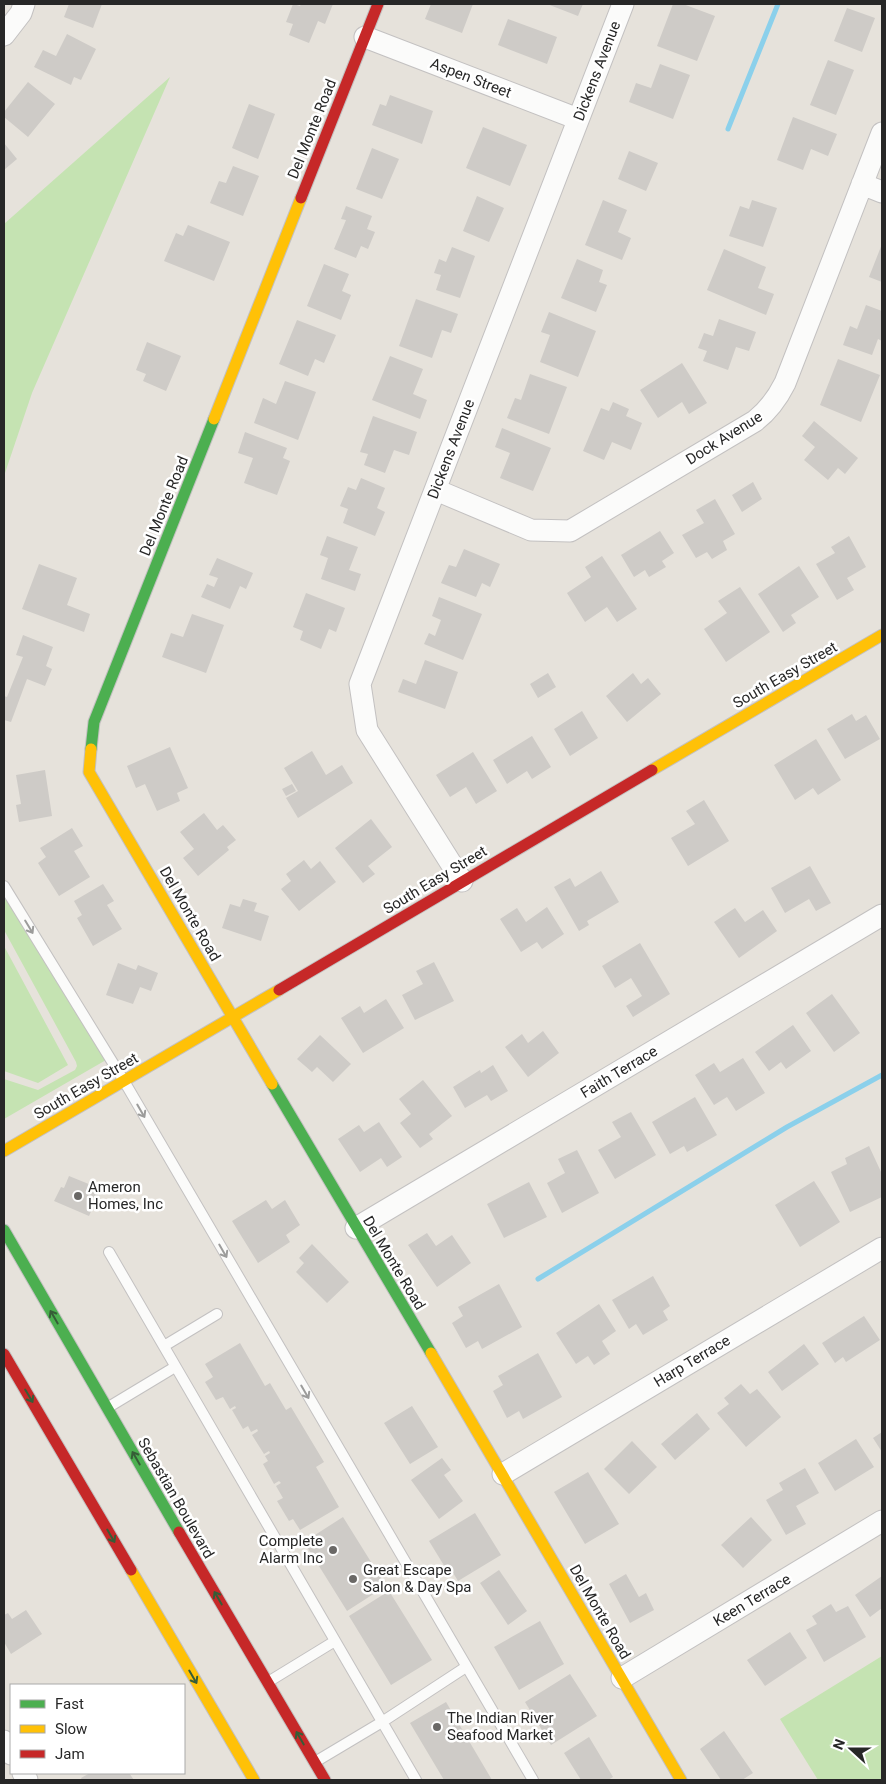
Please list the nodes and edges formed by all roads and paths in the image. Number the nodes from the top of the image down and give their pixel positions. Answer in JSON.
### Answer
{"nodes":[{"id":1,"x":24,"y":4,"type":"edge"},
{"id":2,"x":378,"y":4,"type":"edge"},
{"id":3,"x":624,"y":4,"type":"edge"},
{"id":4,"x":4,"y":35,"type":"edge"},
{"id":5,"x":365,"y":37,"type":"junction"},
{"id":6,"x":578,"y":119,"type":"junction"},
{"id":7,"x":882,"y":134,"type":"edge"},
{"id":8,"x":862,"y":184,"type":"junction"},
{"id":9,"x":882,"y":192,"type":"edge"},
{"id":10,"x":436,"y":490,"type":"junction"},
{"id":11,"x":882,"y":635,"type":"edge"},
{"id":12,"x":462,"y":881,"type":"junction"},
{"id":13,"x":4,"y":886,"type":"edge"},
{"id":14,"x":882,"y":915,"type":"edge"},
{"id":15,"x":233,"y":1018,"type":"junction"},
{"id":16,"x":124,"y":1082,"type":"junction"},
{"id":17,"x":4,"y":1151,"type":"edge"},
{"id":18,"x":356,"y":1228,"type":"junction"},
{"id":19,"x":4,"y":1230,"type":"edge"},
{"id":20,"x":882,"y":1248,"type":"edge"},
{"id":21,"x":109,"y":1252,"type":"dead end"},
{"id":22,"x":217,"y":1314,"type":"dead end"},
{"id":23,"x":164,"y":1346,"type":"junction"},
{"id":24,"x":4,"y":1354,"type":"edge"},
{"id":25,"x":176,"y":1367,"type":"junction"},
{"id":26,"x":107,"y":1408,"type":"junction"},
{"id":27,"x":502,"y":1474,"type":"junction"},
{"id":28,"x":882,"y":1521,"type":"edge"},
{"id":29,"x":335,"y":1641,"type":"junction"},
{"id":30,"x":466,"y":1668,"type":"junction"},
{"id":31,"x":622,"y":1678,"type":"junction"},
{"id":32,"x":267,"y":1682,"type":"junction"},
{"id":33,"x":382,"y":1722,"type":"junction"},
{"id":34,"x":4,"y":1741,"type":"edge"},
{"id":35,"x":10,"y":1752,"type":"edge"},
{"id":36,"x":314,"y":1762,"type":"junction"},
{"id":37,"x":254,"y":1780,"type":"edge"},
{"id":38,"x":325,"y":1780,"type":"edge"},
{"id":39,"x":416,"y":1780,"type":"edge"},
{"id":40,"x":533,"y":1780,"type":"edge"},
{"id":41,"x":681,"y":1780,"type":"edge"}],
"edges":[{"from":1,"to":4,"type":"street"},
{"from":2,"to":5,"type":"street","name":"Del Monte Road"},
{"from":3,"to":6,"type":"street","name":"Dickens Avenue"},
{"from":5,"to":6,"type":"street","name":"Aspen Street"},
{"from":5,"to":15,"type":"street","name":"Del Monte Road"},
{"from":6,"to":10,"type":"street","name":"Dickens Avenue"},
{"from":7,"to":8,"type":"street","name":"Dock Avenue"},
{"from":8,"to":9,"type":"street"},
{"from":8,"to":10,"type":"street","name":"Dock Avenue"},
{"from":10,"to":12,"type":"street","name":"Dickens Avenue"},
{"from":11,"to":12,"type":"street","name":"South Easy Street"},
{"from":12,"to":15,"type":"street","name":"South Easy Street"},
{"from":13,"to":16,"type":"lane","one_way":true},
{"from":14,"to":18,"type":"street","name":"Faith Terrace"},
{"from":15,"to":16,"type":"street","name":"South Easy Street"},
{"from":15,"to":18,"type":"street","name":"Del Monte Road"},
{"from":16,"to":17,"type":"street","name":"South Easy Street"},
{"from":16,"to":30,"type":"lane","one_way":true},
{"from":18,"to":27,"type":"street","name":"Del Monte Road"},
{"from":26,"to":19,"type":"street","name":"Sebastian Boulevard","one_way":true},
{"from":20,"to":27,"type":"street","name":"Harp Terrace"},
{"from":21,"to":23,"type":"lane"},
{"from":22,"to":23,"type":"lane"},
{"from":23,"to":25,"type":"lane"},
{"from":24,"to":37,"type":"street","one_way":true},
{"from":25,"to":26,"type":"lane"},
{"from":25,"to":29,"type":"lane"},
{"from":32,"to":26,"type":"street","name":"Sebastian Boulevard","one_way":true},
{"from":27,"to":31,"type":"street","name":"Del Monte Road"},
{"from":28,"to":31,"type":"street","name":"Keen Terrace"},
{"from":29,"to":32,"type":"lane"},
{"from":29,"to":33,"type":"lane"},
{"from":30,"to":33,"type":"lane"},
{"from":30,"to":40,"type":"lane"},
{"from":31,"to":41,"type":"street","name":"Del Monte Road"},
{"from":36,"to":32,"type":"street","name":"Sebastian Boulevard","one_way":true},
{"from":33,"to":36,"type":"lane"},
{"from":33,"to":39,"type":"lane"},
{"from":34,"to":35,"type":"street"},
{"from":36,"to":38,"type":"street","name":"Sebastian Boulevard"}]}
